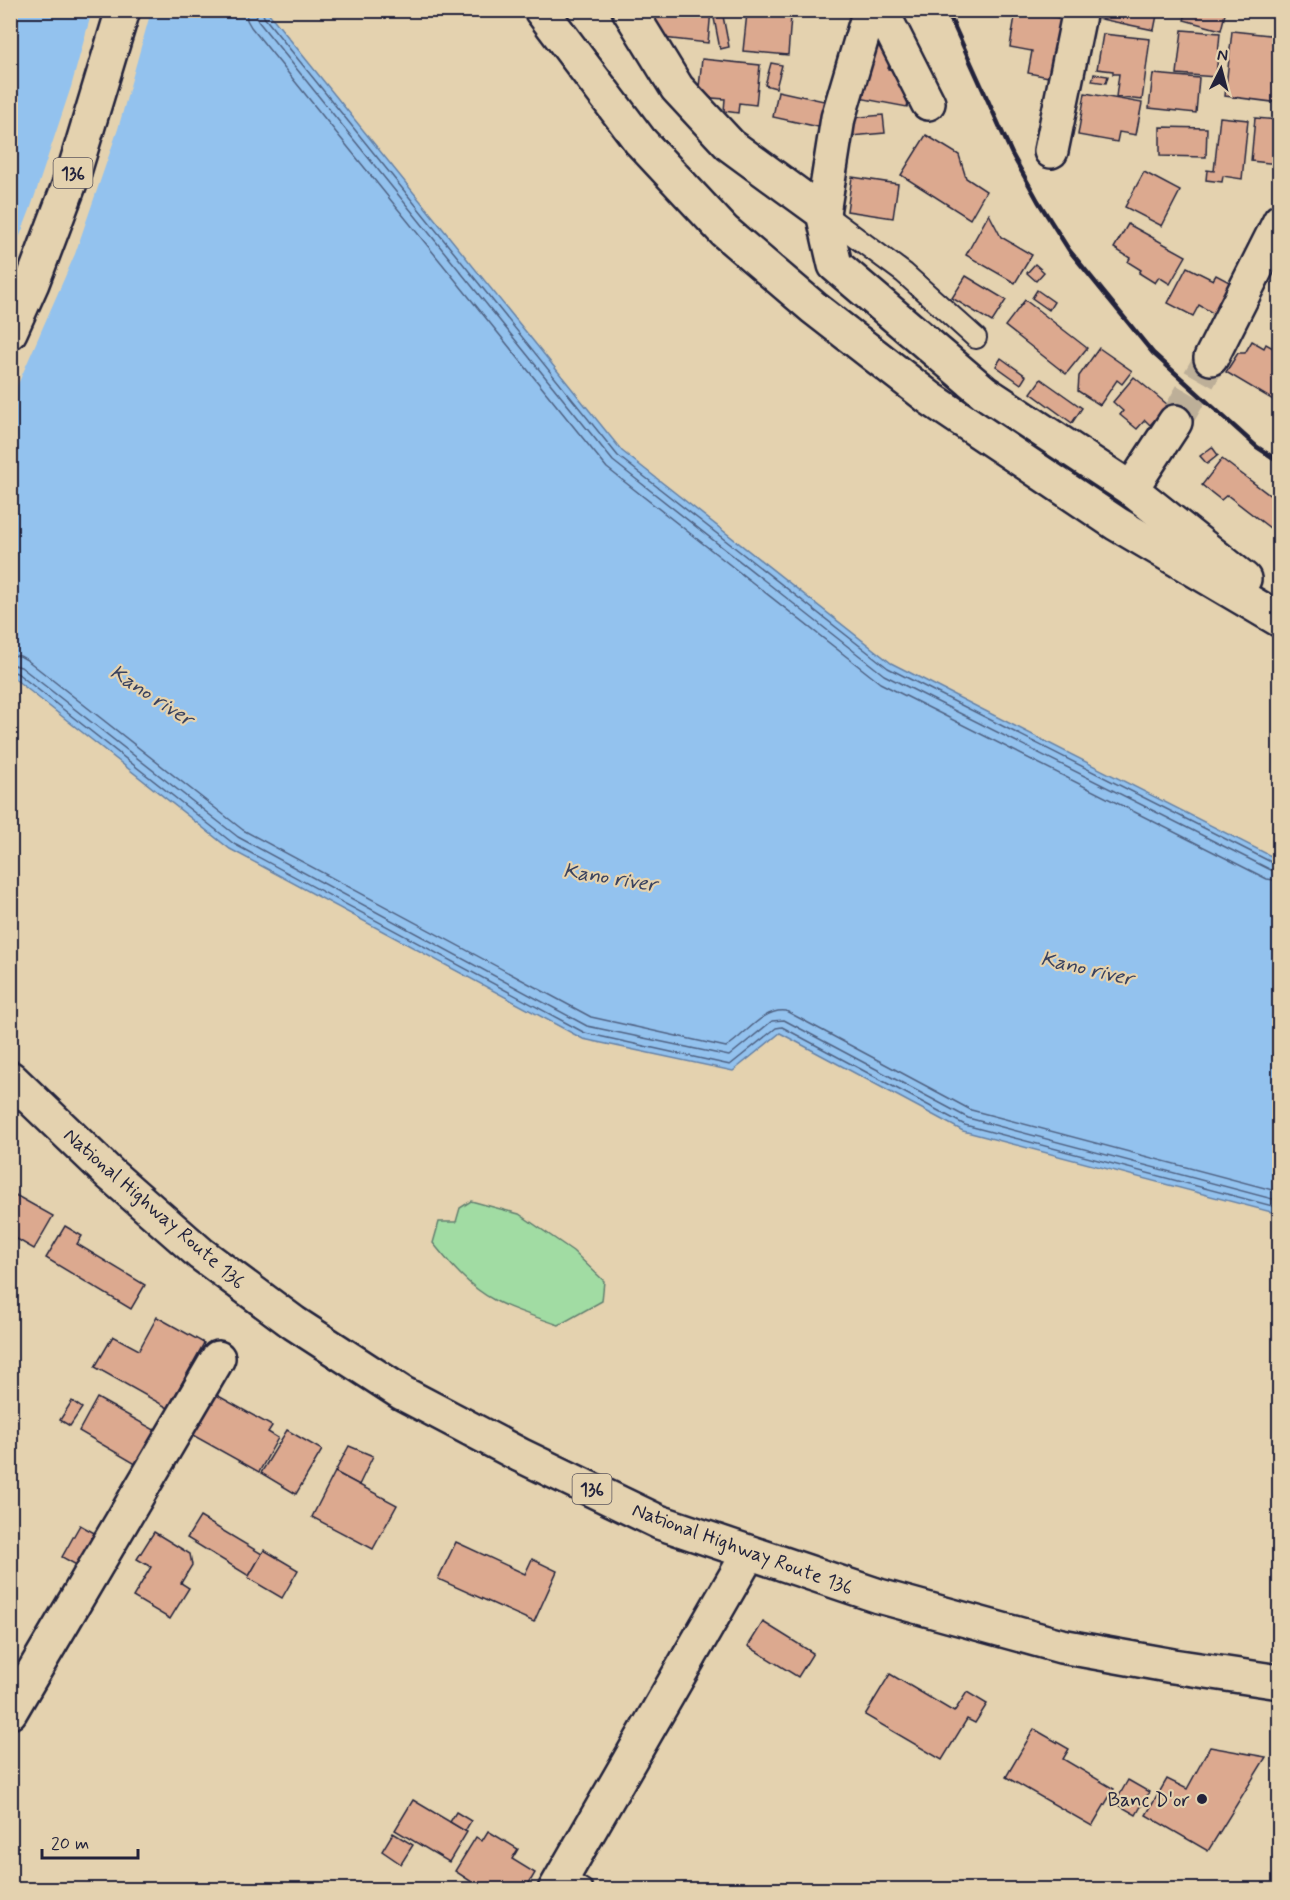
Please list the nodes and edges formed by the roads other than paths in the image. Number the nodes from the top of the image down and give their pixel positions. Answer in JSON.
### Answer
{"nodes":[{"id":1,"x":123,"y":10,"type":"edge"},
{"id":2,"x":541,"y":10,"type":"edge"},
{"id":3,"x":629,"y":10,"type":"edge"},
{"id":4,"x":870,"y":10,"type":"edge"},
{"id":5,"x":881,"y":10,"type":"edge"},
{"id":6,"x":1080,"y":10,"type":"edge"},
{"id":7,"x":928,"y":103,"type":"dead end"},
{"id":8,"x":1051,"y":151,"type":"dead end"},
{"id":9,"x":823,"y":213,"type":"junction"},
{"id":10,"x":1280,"y":221,"type":"edge"},
{"id":11,"x":10,"y":332,"type":"edge"},
{"id":12,"x":976,"y":338,"type":"dead end"},
{"id":13,"x":1210,"y":358,"type":"tunnel mouth"},
{"id":14,"x":1174,"y":422,"type":"tunnel mouth"},
{"id":15,"x":1131,"y":489,"type":"junction"},
{"id":16,"x":1275,"y":617,"type":"edge"},
{"id":17,"x":10,"y":1078,"type":"edge"},
{"id":18,"x":218,"y":1358,"type":"dead end"},
{"id":19,"x":749,"y":1553,"type":"junction"},
{"id":20,"x":1280,"y":1682,"type":"edge"},
{"id":21,"x":10,"y":1712,"type":"edge"},
{"id":22,"x":567,"y":1885,"type":"edge"}],
"edges":[{"from":1,"to":11,"type":"main road","number":"136"},
{"from":2,"to":16,"type":"main road"},
{"from":3,"to":9,"type":"main road"},
{"from":4,"to":9,"type":"main road"},
{"from":5,"to":7,"type":"main road"},
{"from":6,"to":8,"type":"main road"},
{"from":9,"to":12,"type":"lane"},
{"from":9,"to":15,"type":"main road"},
{"from":10,"to":13,"type":"main road"},
{"from":14,"to":15,"type":"main road"},
{"from":15,"to":16,"type":"main road"},
{"from":17,"to":19,"type":"main road","name":"National Highway Route 136","number":"136"},
{"from":18,"to":21,"type":"main road"},
{"from":19,"to":20,"type":"main road","name":"National Highway Route 136","number":"136"},
{"from":19,"to":22,"type":"main road"}]}
